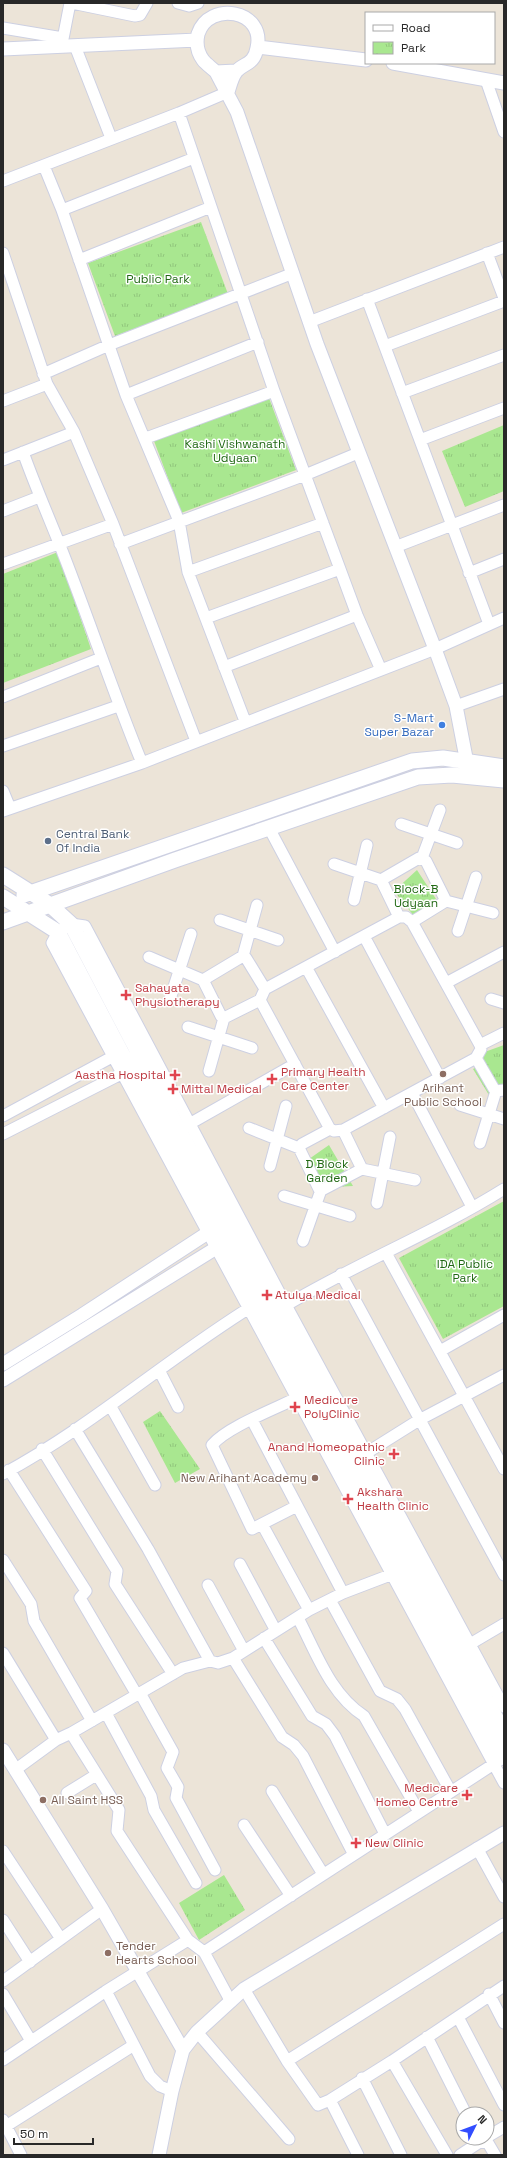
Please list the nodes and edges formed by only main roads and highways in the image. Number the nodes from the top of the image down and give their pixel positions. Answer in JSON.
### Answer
{"nodes":[{"id":1,"x":504,"y":767,"type":"edge"},
{"id":2,"x":504,"y":780,"type":"edge"},
{"id":3,"x":3,"y":875,"type":"edge"},
{"id":4,"x":29,"y":893,"type":"junction"},
{"id":5,"x":5,"y":900,"type":"edge"},
{"id":6,"x":49,"y":904,"type":"junction"},
{"id":7,"x":27,"y":912,"type":"junction"},
{"id":8,"x":3,"y":922,"type":"edge"},
{"id":9,"x":217,"y":1227,"type":"junction"},
{"id":10,"x":226,"y":1242,"type":"junction"},
{"id":11,"x":402,"y":1569,"type":"junction"},
{"id":12,"x":504,"y":1733,"type":"edge"},
{"id":13,"x":500,"y":1759,"type":"edge"}],
"edges":[{"from":1,"to":4,"type":"main road"},
{"from":2,"to":6,"type":"main road"},
{"from":3,"to":4,"type":"main road"},
{"from":4,"to":5,"type":"main road"},
{"from":4,"to":6,"type":"main road"},
{"from":5,"to":7,"type":"main road"},
{"from":6,"to":7,"type":"main road"},
{"from":6,"to":9,"type":"main road"},
{"from":7,"to":8,"type":"main road"},
{"from":7,"to":9,"type":"main road"},
{"from":9,"to":10,"type":"main road"},
{"from":10,"to":11,"type":"main road"},
{"from":10,"to":11,"type":"main road"},
{"from":11,"to":12,"type":"main road"},
{"from":11,"to":13,"type":"main road"}]}
